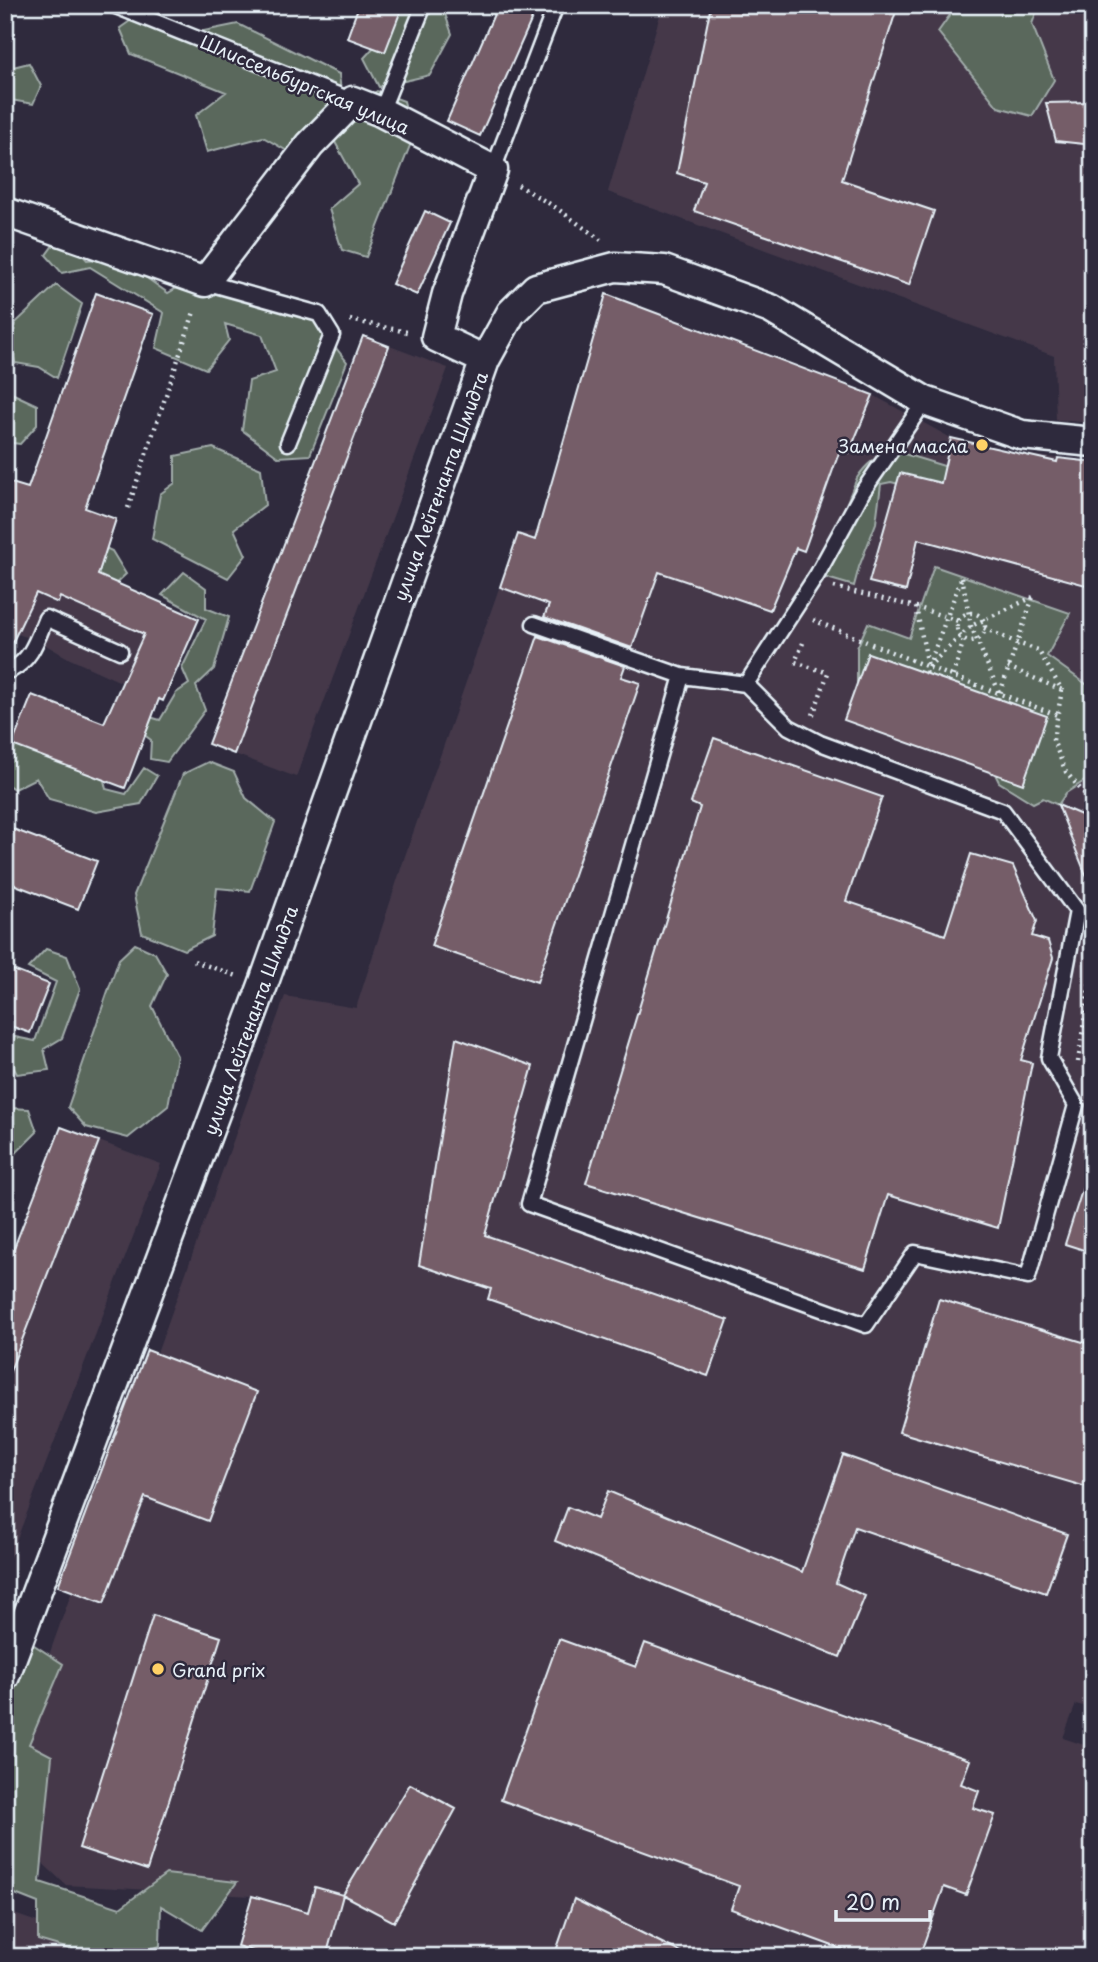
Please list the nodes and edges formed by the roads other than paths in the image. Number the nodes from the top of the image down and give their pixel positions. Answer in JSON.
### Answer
{"nodes":[{"id":1,"x":113,"y":5,"type":"edge"},
{"id":2,"x":424,"y":5,"type":"edge"},
{"id":3,"x":556,"y":5,"type":"edge"},
{"id":4,"x":353,"y":101,"type":"junction"},
{"id":5,"x":381,"y":112,"type":"junction"},
{"id":6,"x":493,"y":170,"type":"junction"},
{"id":7,"x":5,"y":212,"type":"edge"},
{"id":8,"x":205,"y":282,"type":"junction"},
{"id":9,"x":485,"y":360,"type":"junction"},
{"id":10,"x":925,"y":401,"type":"junction"},
{"id":11,"x":1093,"y":442,"type":"edge"},
{"id":12,"x":288,"y":443,"type":"dead end"},
{"id":13,"x":534,"y":624,"type":"dead end"},
{"id":14,"x":120,"y":651,"type":"dead end"},
{"id":15,"x":5,"y":668,"type":"edge"},
{"id":16,"x":682,"y":676,"type":"junction"},
{"id":17,"x":746,"y":684,"type":"junction"},
{"id":18,"x":5,"y":1676,"type":"edge"}],
"edges":[{"from":1,"to":4,"type":"lane","name":"Шлиссельбургская улица"},
{"from":2,"to":5,"type":"lane"},
{"from":3,"to":6,"type":"lane"},
{"from":4,"to":5,"type":"street","name":"Шлиссельбургская улица"},
{"from":4,"to":8,"type":"street"},
{"from":5,"to":6,"type":"street","name":"Шлиссельбургская улица"},
{"from":6,"to":9,"type":"street"},
{"from":7,"to":8,"type":"street"},
{"from":8,"to":12,"type":"lane"},
{"from":9,"to":10,"type":"street"},
{"from":9,"to":18,"type":"street","name":"улица Лейтенанта Шмидта"},
{"from":10,"to":11,"type":"street"},
{"from":10,"to":17,"type":"lane"},
{"from":13,"to":16,"type":"lane"},
{"from":14,"to":15,"type":"lane"},
{"from":16,"to":17,"type":"lane"},
{"from":16,"to":17,"type":"lane"}]}
